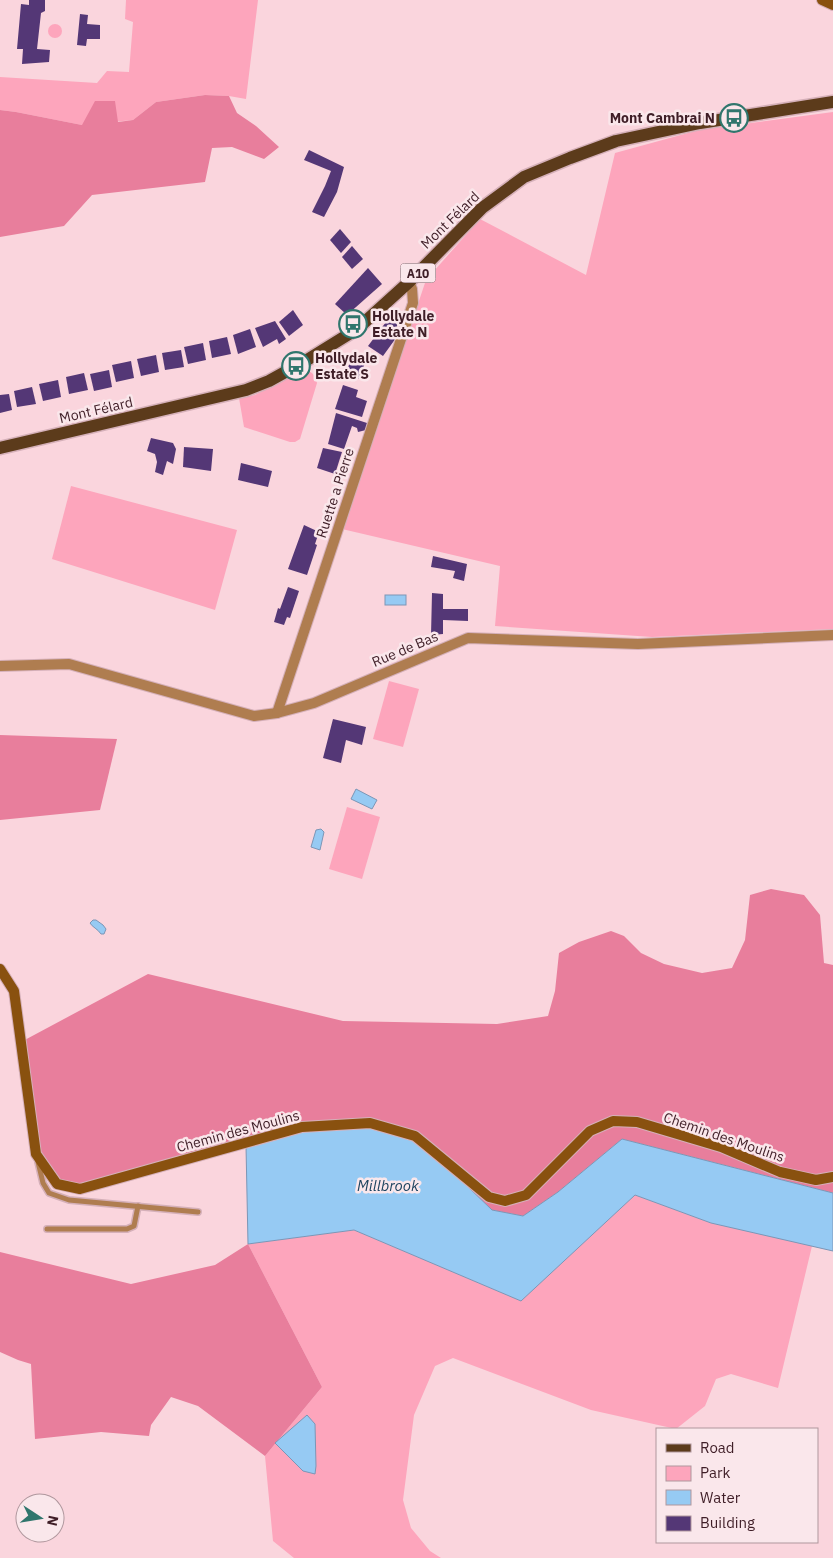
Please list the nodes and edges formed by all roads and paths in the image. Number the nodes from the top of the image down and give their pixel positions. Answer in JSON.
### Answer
{"nodes":[{"id":1,"x":822,"y":0,"type":"edge"},
{"id":2,"x":833,"y":5,"type":"edge"},
{"id":3,"x":833,"y":102,"type":"edge"},
{"id":4,"x":409,"y":282,"type":"junction"},
{"id":5,"x":0,"y":448,"type":"edge"},
{"id":6,"x":833,"y":635,"type":"edge"},
{"id":7,"x":0,"y":666,"type":"edge"},
{"id":8,"x":277,"y":713,"type":"junction"},
{"id":9,"x":0,"y":969,"type":"edge"},
{"id":10,"x":36,"y":1154,"type":"junction"},
{"id":11,"x":833,"y":1177,"type":"edge"},
{"id":12,"x":138,"y":1206,"type":"junction"},
{"id":13,"x":198,"y":1212,"type":"dead end"},
{"id":14,"x":47,"y":1229,"type":"dead end"}],
"edges":[{"from":1,"to":2,"type":"street"},
{"from":3,"to":4,"type":"main road","name":"Mont Félard","number":"A10"},
{"from":4,"to":5,"type":"main road","name":"Mont Félard","number":"A10"},
{"from":4,"to":8,"type":"street","name":"Ruette a Pierre"},
{"from":6,"to":8,"type":"street","name":"Rue de Bas"},
{"from":7,"to":8,"type":"street","name":"Rue de Bas"},
{"from":9,"to":10,"type":"street","name":"Chemin des Moulins"},
{"from":10,"to":11,"type":"street","name":"Chemin des Moulins"},
{"from":10,"to":12,"type":"lane"},
{"from":12,"to":13,"type":"lane"},
{"from":12,"to":14,"type":"lane"}]}
